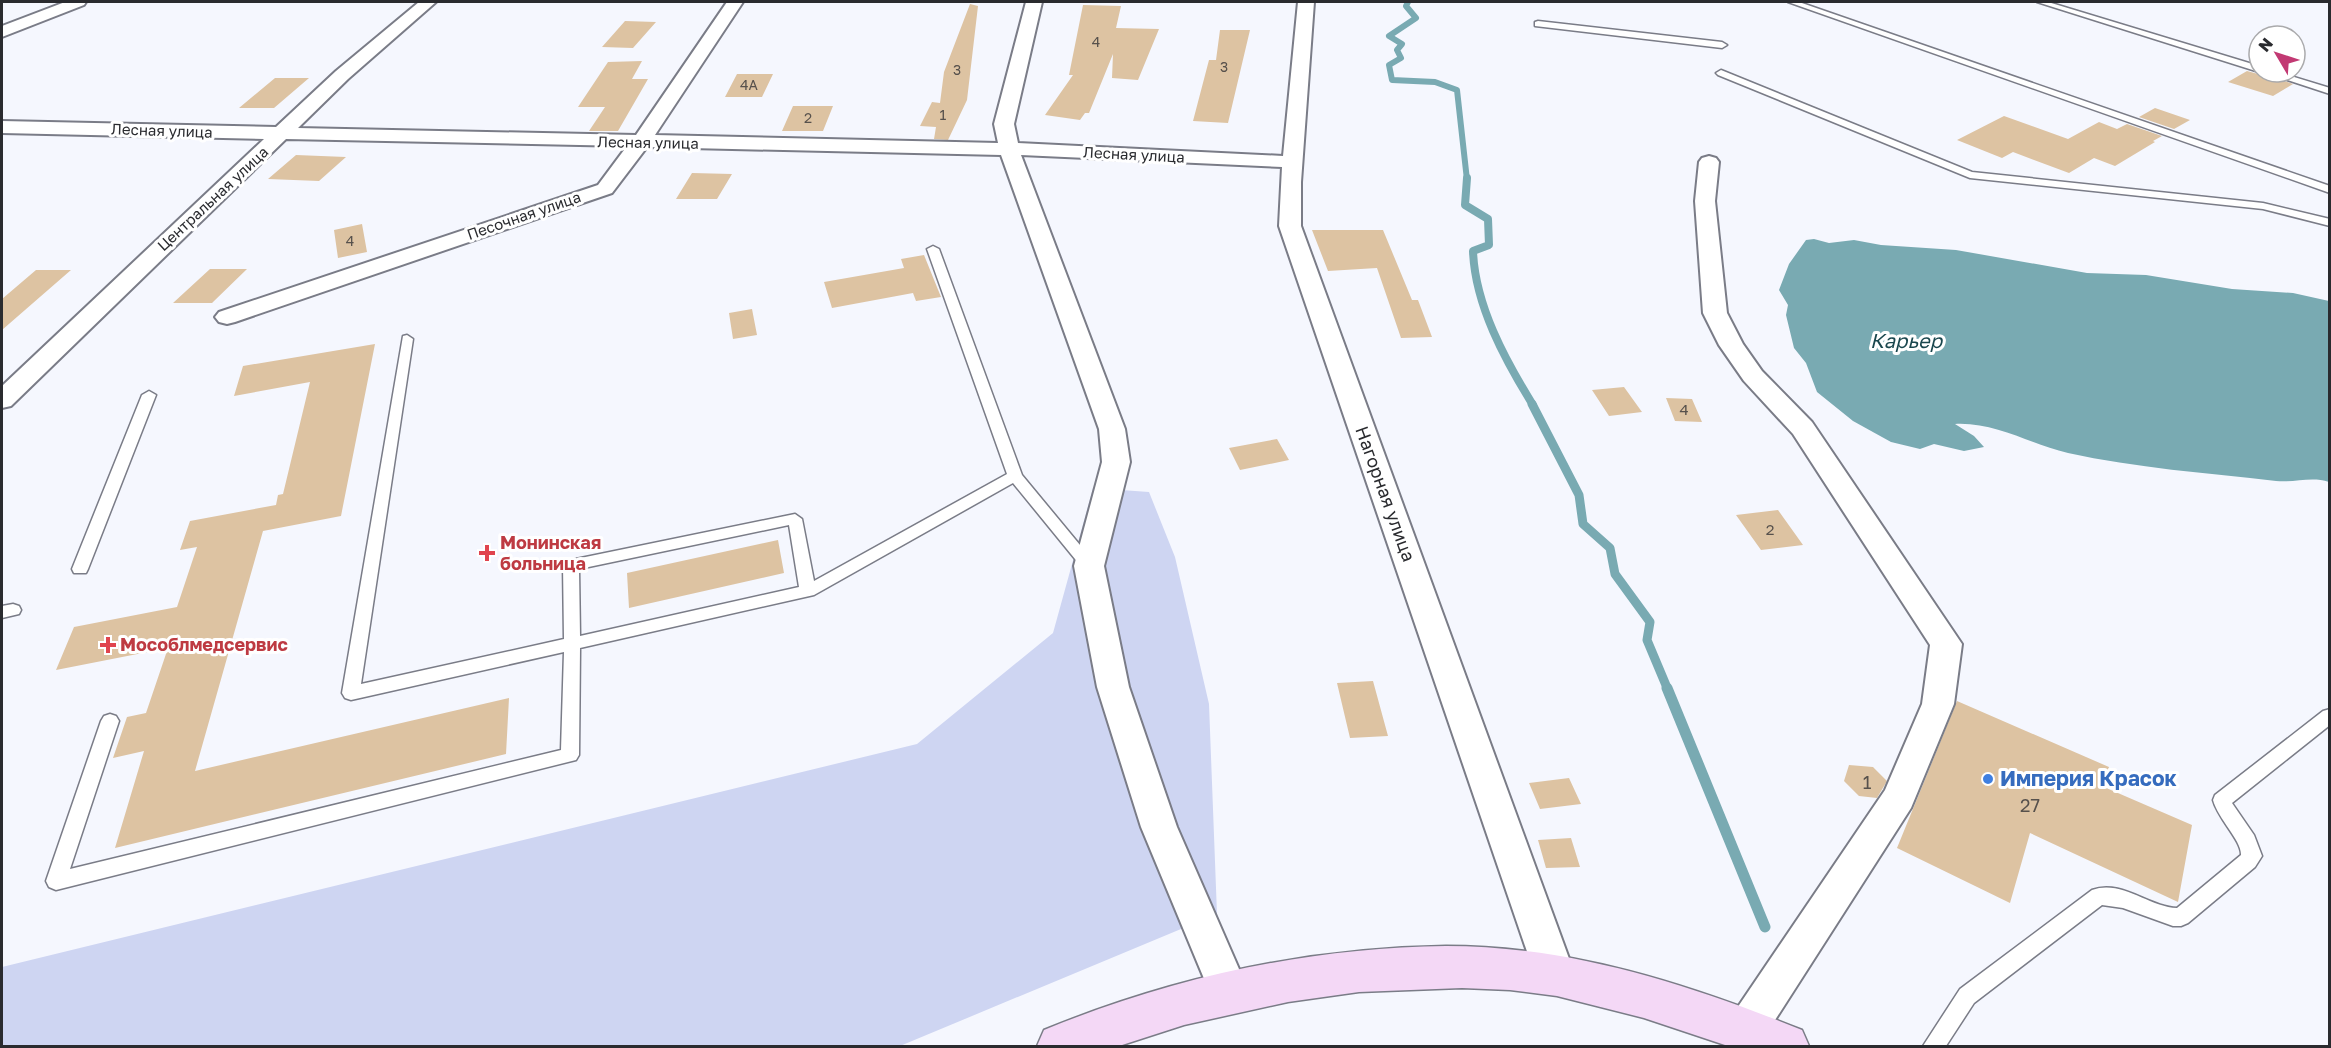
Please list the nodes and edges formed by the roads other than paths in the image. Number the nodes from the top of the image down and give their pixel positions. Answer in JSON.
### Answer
{"nodes":[{"id":1,"x":78,"y":2,"type":"edge"},
{"id":2,"x":428,"y":2,"type":"edge"},
{"id":3,"x":735,"y":2,"type":"edge"},
{"id":4,"x":1034,"y":2,"type":"edge"},
{"id":5,"x":1306,"y":2,"type":"edge"},
{"id":6,"x":1792,"y":2,"type":"edge"},
{"id":7,"x":2041,"y":2,"type":"edge"},
{"id":8,"x":1538,"y":24,"type":"dead end"},
{"id":9,"x":2,"y":32,"type":"edge"},
{"id":10,"x":1722,"y":45,"type":"dead end"},
{"id":11,"x":2247,"y":65,"type":"edge"},
{"id":12,"x":1721,"y":73,"type":"dead end"},
{"id":13,"x":2307,"y":84,"type":"edge"},
{"id":14,"x":2330,"y":91,"type":"edge"},
{"id":15,"x":2,"y":127,"type":"edge"},
{"id":16,"x":282,"y":134,"type":"junction"},
{"id":17,"x":640,"y":143,"type":"junction"},
{"id":18,"x":1009,"y":149,"type":"junction"},
{"id":19,"x":1294,"y":162,"type":"junction"},
{"id":20,"x":1709,"y":162,"type":"dead end"},
{"id":21,"x":2330,"y":190,"type":"edge"},
{"id":22,"x":2330,"y":223,"type":"edge"},
{"id":23,"x":933,"y":249,"type":"dead end"},
{"id":24,"x":227,"y":317,"type":"dead end"},
{"id":25,"x":407,"y":339,"type":"dead end"},
{"id":26,"x":149,"y":395,"type":"dead end"},
{"id":27,"x":2,"y":400,"type":"edge"},
{"id":28,"x":1015,"y":476,"type":"junction"},
{"id":29,"x":1089,"y":566,"type":"junction"},
{"id":30,"x":80,"y":569,"type":"dead end"},
{"id":31,"x":808,"y":591,"type":"junction"},
{"id":32,"x":572,"y":643,"type":"junction"},
{"id":33,"x":2329,"y":716,"type":"edge"},
{"id":34,"x":110,"y":721,"type":"dead end"},
{"id":35,"x":1555,"y":975,"type":"junction"},
{"id":36,"x":1229,"y":992,"type":"junction"},
{"id":37,"x":1765,"y":1039,"type":"edge"},
{"id":38,"x":1061,"y":1047,"type":"edge"},
{"id":39,"x":1934,"y":1047,"type":"edge"}],
"edges":[{"from":1,"to":9,"type":"street"},
{"from":2,"to":16,"type":"street","name":"Центральная улица"},
{"from":3,"to":17,"type":"street","name":"Песочная улица"},
{"from":4,"to":18,"type":"street"},
{"from":5,"to":19,"type":"street","name":"Нагорная улица"},
{"from":6,"to":21,"type":"lane"},
{"from":7,"to":11,"type":"lane"},
{"from":8,"to":10,"type":"lane"},
{"from":12,"to":22,"type":"lane"},
{"from":13,"to":14,"type":"lane"},
{"from":15,"to":16,"type":"street","name":"Лесная улица"},
{"from":16,"to":17,"type":"street","name":"Лесная улица"},
{"from":16,"to":27,"type":"street","name":"Центральная улица"},
{"from":17,"to":18,"type":"street","name":"Лесная улица"},
{"from":17,"to":24,"type":"street","name":"Песочная улица"},
{"from":18,"to":19,"type":"street","name":"Лесная улица"},
{"from":18,"to":29,"type":"street"},
{"from":19,"to":35,"type":"street","name":"Нагорная улица"},
{"from":20,"to":37,"type":"street"},
{"from":23,"to":28,"type":"lane"},
{"from":25,"to":32,"type":"lane"},
{"from":26,"to":30,"type":"lane"},
{"from":28,"to":29,"type":"lane"},
{"from":28,"to":31,"type":"lane"},
{"from":29,"to":36,"type":"street"},
{"from":31,"to":32,"type":"lane"},
{"from":31,"to":32,"type":"lane"},
{"from":32,"to":34,"type":"lane"},
{"from":33,"to":39,"type":"lane"},
{"from":35,"to":36,"type":"main road"},
{"from":35,"to":37,"type":"main road"},
{"from":36,"to":38,"type":"main road"}]}
